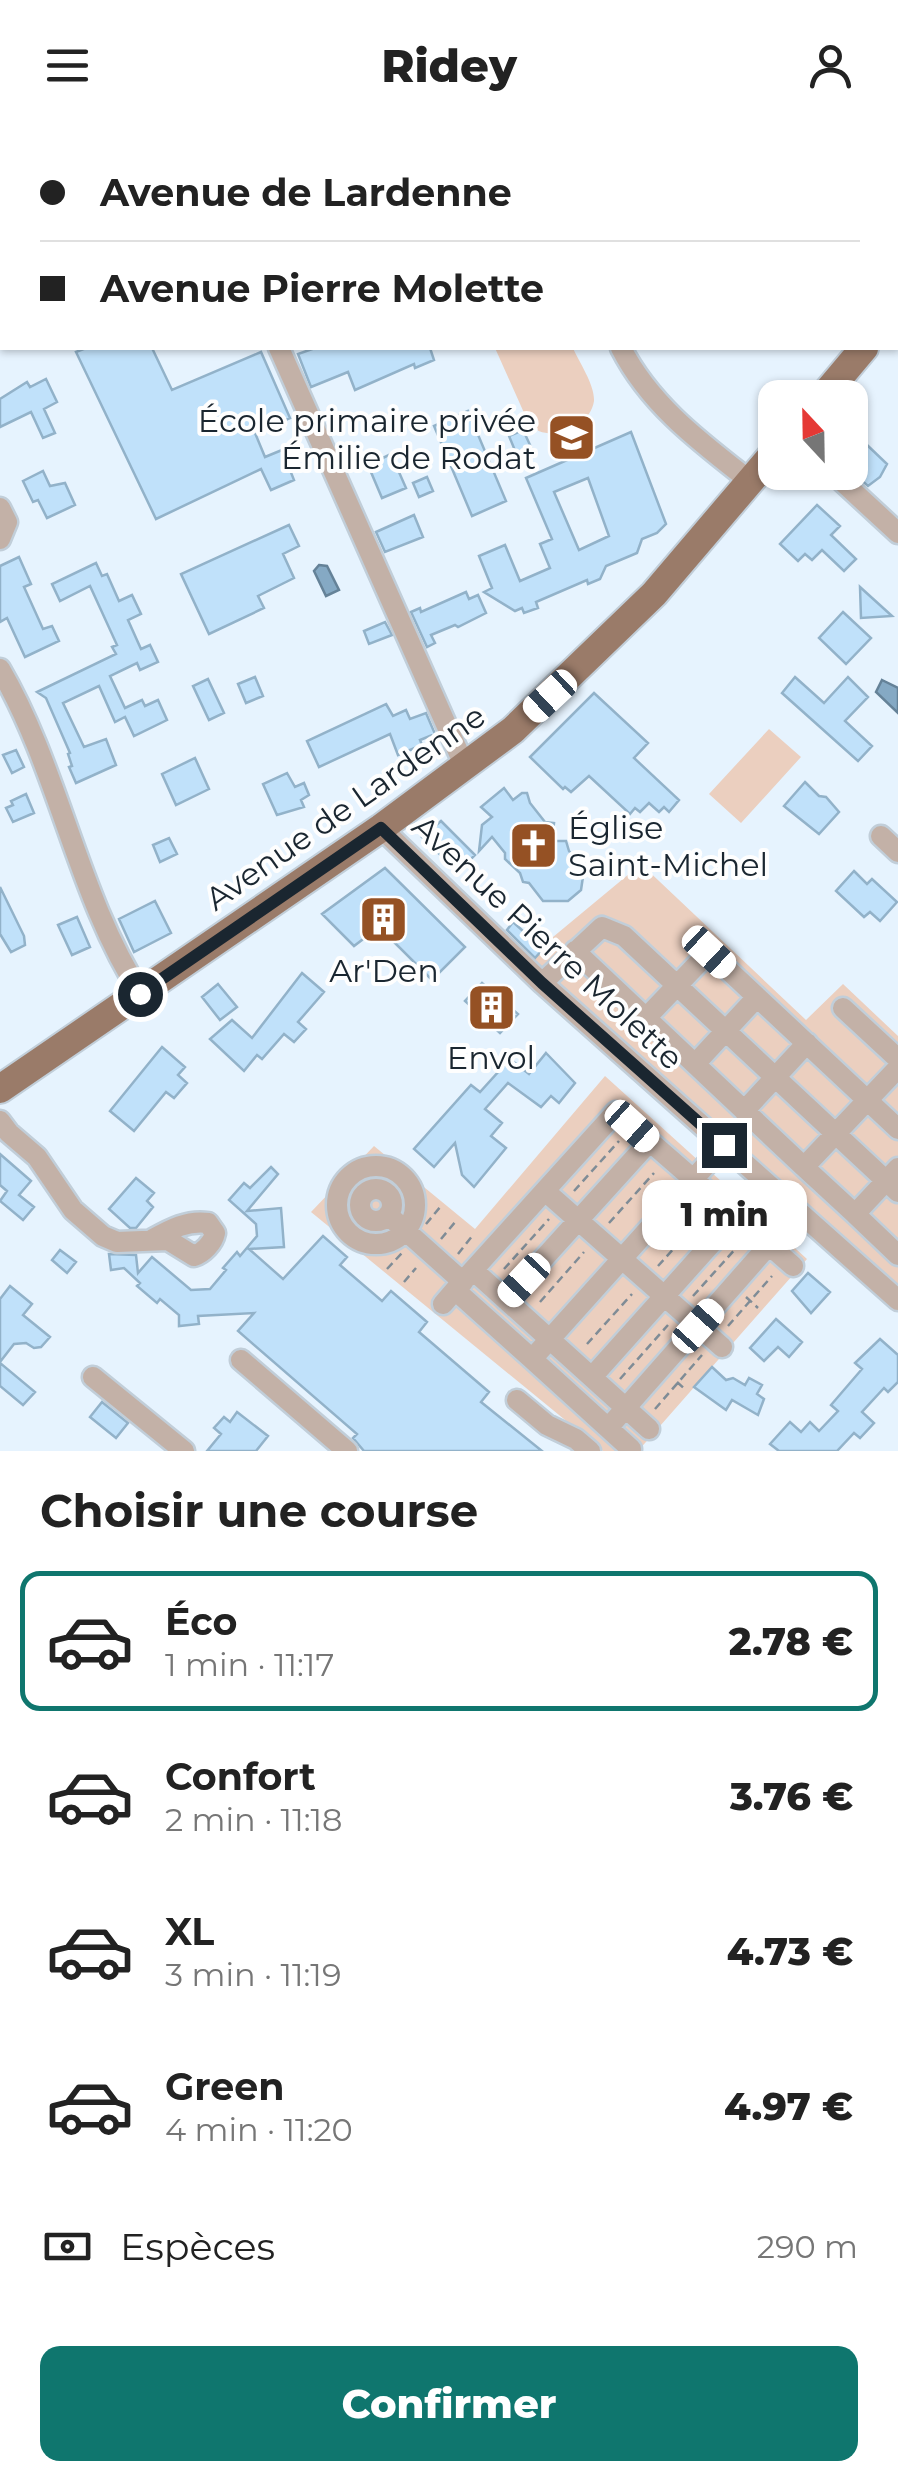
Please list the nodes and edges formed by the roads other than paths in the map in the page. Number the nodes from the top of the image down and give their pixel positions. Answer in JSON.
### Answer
{"nodes":[{"id":1,"x":280,"y":350,"type":"edge"},
{"id":2,"x":622,"y":350,"type":"edge"},
{"id":3,"x":862,"y":350,"type":"edge"},
{"id":4,"x":837,"y":380,"type":"edge"},
{"id":5,"x":758,"y":472,"type":"edge"},
{"id":6,"x":750,"y":481,"type":"junction"},
{"id":7,"x":851,"y":490,"type":"edge"},
{"id":8,"x":0,"y":508,"type":"edge"},
{"id":9,"x":898,"y":533,"type":"edge"},
{"id":10,"x":0,"y":539,"type":"edge"},
{"id":11,"x":0,"y":670,"type":"edge"},
{"id":12,"x":464,"y":768,"type":"junction"},
{"id":13,"x":381,"y":828,"type":"junction"},
{"id":14,"x":880,"y":836,"type":"dead end"},
{"id":15,"x":898,"y":852,"type":"edge"},
{"id":16,"x":575,"y":951,"type":"junction"},
{"id":17,"x":542,"y":983,"type":"junction"},
{"id":18,"x":677,"y":986,"type":"junction"},
{"id":19,"x":140,"y":994,"type":"junction"},
{"id":20,"x":758,"y":997,"type":"junction"},
{"id":21,"x":843,"y":1008,"type":"dead end"},
{"id":22,"x":646,"y":1018,"type":"junction"},
{"id":23,"x":726,"y":1031,"type":"junction"},
{"id":24,"x":807,"y":1043,"type":"junction"},
{"id":25,"x":898,"y":1059,"type":"edge"},
{"id":26,"x":695,"y":1064,"type":"junction"},
{"id":27,"x":898,"y":1068,"type":"edge"},
{"id":28,"x":775,"y":1078,"type":"junction"},
{"id":29,"x":0,"y":1089,"type":"edge"},
{"id":30,"x":868,"y":1100,"type":"junction"},
{"id":31,"x":744,"y":1110,"type":"junction"},
{"id":32,"x":0,"y":1120,"type":"edge"},
{"id":33,"x":898,"y":1128,"type":"edge"},
{"id":34,"x":836,"y":1134,"type":"junction"},
{"id":35,"x":650,"y":1141,"type":"junction"},
{"id":36,"x":724,"y":1145,"type":"junction"},
{"id":37,"x":804,"y":1167,"type":"junction"},
{"id":38,"x":402,"y":1176,"type":"junction"},
{"id":39,"x":347,"y":1179,"type":"junction"},
{"id":40,"x":693,"y":1179,"type":"junction"},
{"id":41,"x":894,"y":1180,"type":"edge"},
{"id":42,"x":545,"y":1191,"type":"junction"},
{"id":43,"x":387,"y":1193,"type":"junction"},
{"id":44,"x":364,"y":1194,"type":"junction"},
{"id":45,"x":855,"y":1214,"type":"junction"},
{"id":46,"x":388,"y":1215,"type":"junction"},
{"id":47,"x":736,"y":1216,"type":"junction"},
{"id":48,"x":366,"y":1217,"type":"junction"},
{"id":49,"x":578,"y":1220,"type":"junction"},
{"id":50,"x":406,"y":1230,"type":"junction"},
{"id":51,"x":350,"y":1234,"type":"junction"},
{"id":52,"x":154,"y":1239,"type":"dead end"},
{"id":53,"x":770,"y":1245,"type":"junction"},
{"id":54,"x":898,"y":1254,"type":"edge"},
{"id":55,"x":622,"y":1258,"type":"junction"},
{"id":56,"x":794,"y":1266,"type":"dead end"},
{"id":57,"x":459,"y":1287,"type":"junction"},
{"id":58,"x":664,"y":1296,"type":"junction"},
{"id":59,"x":506,"y":1300,"type":"junction"},
{"id":60,"x":898,"y":1300,"type":"edge"},
{"id":61,"x":698,"y":1326,"type":"junction"},
{"id":62,"x":550,"y":1339,"type":"junction"},
{"id":63,"x":722,"y":1347,"type":"dead end"},
{"id":64,"x":532,"y":1359,"type":"junction"},
{"id":65,"x":240,"y":1360,"type":"dead end"},
{"id":66,"x":93,"y":1377,"type":"dead end"},
{"id":67,"x":592,"y":1377,"type":"junction"},
{"id":68,"x":517,"y":1400,"type":"dead end"},
{"id":69,"x":626,"y":1408,"type":"junction"},
{"id":70,"x":553,"y":1417,"type":"dead end"},
{"id":71,"x":608,"y":1428,"type":"junction"},
{"id":72,"x":649,"y":1428,"type":"dead end"},
{"id":73,"x":583,"y":1445,"type":"edge"},
{"id":74,"x":631,"y":1448,"type":"dead end"},
{"id":75,"x":184,"y":1451,"type":"edge"},
{"id":76,"x":347,"y":1451,"type":"edge"}],
"edges":[{"from":1,"to":12,"type":"street"},
{"from":2,"to":6,"type":"street"},
{"from":3,"to":4,"type":"main road"},
{"from":5,"to":6,"type":"main road","name":"Avenue de Lardenne"},
{"from":6,"to":12,"type":"main road","name":"Avenue de Lardenne"},
{"from":7,"to":9,"type":"street"},
{"from":8,"to":10,"type":"street"},
{"from":11,"to":19,"type":"street"},
{"from":12,"to":13,"type":"main road","name":"Avenue de Lardenne"},
{"from":13,"to":17,"type":"street","name":"Avenue Pierre Molette"},
{"from":13,"to":19,"type":"main road","name":"Avenue de Lardenne"},
{"from":14,"to":15,"type":"street"},
{"from":16,"to":17,"type":"street"},
{"from":16,"to":18,"type":"street"},
{"from":16,"to":22,"type":"street"},
{"from":17,"to":36,"type":"street","name":"Avenue Pierre Molette"},
{"from":18,"to":20,"type":"street"},
{"from":18,"to":22,"type":"street"},
{"from":18,"to":23,"type":"street"},
{"from":19,"to":29,"type":"main road","name":"Avenue de Lardenne"},
{"from":20,"to":23,"type":"street"},
{"from":20,"to":24,"type":"street"},
{"from":21,"to":25,"type":"street"},
{"from":22,"to":26,"type":"street"},
{"from":23,"to":26,"type":"street"},
{"from":23,"to":28,"type":"street"},
{"from":24,"to":28,"type":"street"},
{"from":24,"to":30,"type":"street"},
{"from":26,"to":31,"type":"street"},
{"from":27,"to":30,"type":"street"},
{"from":28,"to":31,"type":"street"},
{"from":28,"to":34,"type":"street"},
{"from":30,"to":33,"type":"street"},
{"from":30,"to":34,"type":"street"},
{"from":31,"to":37,"type":"street"},
{"from":32,"to":52,"type":"street"},
{"from":34,"to":37,"type":"street"},
{"from":34,"to":41,"type":"street"},
{"from":35,"to":40,"type":"street"},
{"from":35,"to":42,"type":"street"},
{"from":35,"to":49,"type":"street"},
{"from":36,"to":40,"type":"street"},
{"from":36,"to":60,"type":"street","name":"Avenue Pierre Molette"},
{"from":37,"to":45,"type":"street"},
{"from":38,"to":39,"type":"street"},
{"from":38,"to":43,"type":"street"},
{"from":38,"to":50,"type":"street"},
{"from":39,"to":44,"type":"street"},
{"from":39,"to":51,"type":"street"},
{"from":40,"to":47,"type":"street"},
{"from":40,"to":55,"type":"street"},
{"from":41,"to":45,"type":"street"},
{"from":42,"to":49,"type":"street"},
{"from":42,"to":57,"type":"street"},
{"from":43,"to":44,"type":"street"},
{"from":43,"to":46,"type":"street"},
{"from":44,"to":48,"type":"street"},
{"from":45,"to":54,"type":"street"},
{"from":46,"to":48,"type":"street"},
{"from":46,"to":50,"type":"street"},
{"from":47,"to":53,"type":"street"},
{"from":47,"to":58,"type":"street"},
{"from":48,"to":51,"type":"street"},
{"from":49,"to":55,"type":"street"},
{"from":49,"to":59,"type":"street"},
{"from":50,"to":51,"type":"street"},
{"from":50,"to":57,"type":"street"},
{"from":53,"to":56,"type":"street"},
{"from":53,"to":61,"type":"street"},
{"from":55,"to":58,"type":"street"},
{"from":55,"to":62,"type":"street"},
{"from":57,"to":59,"type":"street"},
{"from":57,"to":64,"type":"street"},
{"from":58,"to":61,"type":"street"},
{"from":58,"to":67,"type":"street"},
{"from":59,"to":62,"type":"street"},
{"from":61,"to":63,"type":"street"},
{"from":61,"to":69,"type":"street"},
{"from":62,"to":64,"type":"street"},
{"from":62,"to":67,"type":"street"},
{"from":64,"to":71,"type":"street"},
{"from":65,"to":76,"type":"street"},
{"from":66,"to":75,"type":"street"},
{"from":67,"to":69,"type":"street"},
{"from":68,"to":73,"type":"street"},
{"from":69,"to":71,"type":"street"},
{"from":69,"to":72,"type":"street"},
{"from":70,"to":73,"type":"street"},
{"from":71,"to":74,"type":"street"}]}
